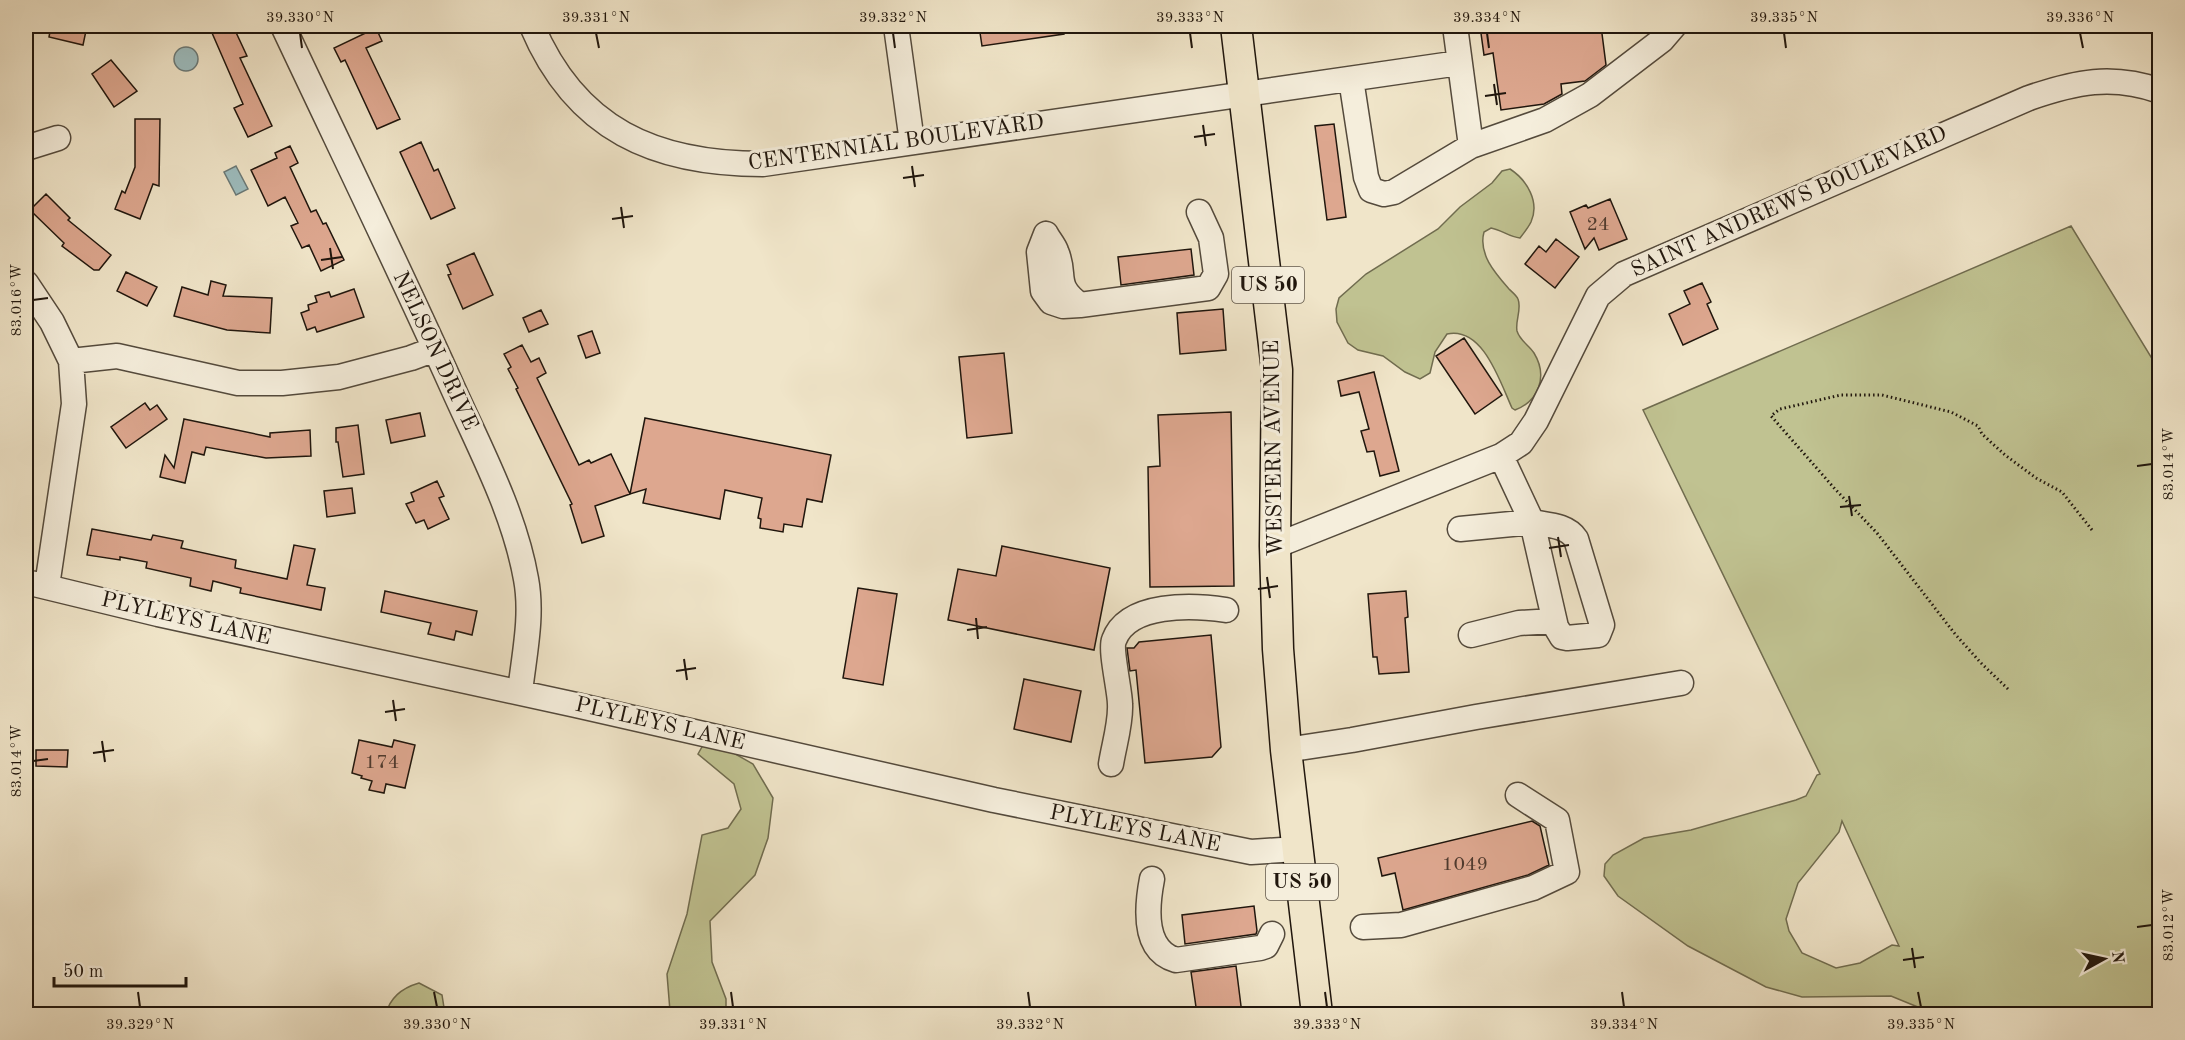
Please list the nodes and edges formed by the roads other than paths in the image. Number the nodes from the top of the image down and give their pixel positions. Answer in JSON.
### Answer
{"nodes":[{"id":1,"x":283,"y":26,"type":"edge"},
{"id":2,"x":532,"y":26,"type":"edge"},
{"id":3,"x":896,"y":26,"type":"edge"},
{"id":4,"x":1236,"y":26,"type":"edge"},
{"id":5,"x":1455,"y":26,"type":"edge"},
{"id":6,"x":1674,"y":26,"type":"edge"},
{"id":7,"x":1459,"y":63,"type":"junction"},
{"id":8,"x":1351,"y":79,"type":"junction"},
{"id":9,"x":2160,"y":91,"type":"edge"},
{"id":10,"x":1245,"y":95,"type":"junction"},
{"id":11,"x":58,"y":138,"type":"dead end"},
{"id":12,"x":912,"y":142,"type":"junction"},
{"id":13,"x":1471,"y":146,"type":"junction"},
{"id":14,"x":26,"y":148,"type":"edge"},
{"id":15,"x":1199,"y":212,"type":"dead end"},
{"id":16,"x":1046,"y":234,"type":"dead end"},
{"id":17,"x":26,"y":283,"type":"edge"},
{"id":18,"x":435,"y":349,"type":"junction"},
{"id":19,"x":71,"y":361,"type":"junction"},
{"id":20,"x":1501,"y":456,"type":"junction"},
{"id":21,"x":1532,"y":522,"type":"junction"},
{"id":22,"x":1460,"y":529,"type":"dead end"},
{"id":23,"x":1275,"y":546,"type":"junction"},
{"id":24,"x":36,"y":584,"type":"edge"},
{"id":25,"x":1226,"y":610,"type":"dead end"},
{"id":26,"x":1554,"y":621,"type":"junction"},
{"id":27,"x":1471,"y":635,"type":"dead end"},
{"id":28,"x":1681,"y":683,"type":"dead end"},
{"id":29,"x":520,"y":692,"type":"junction"},
{"id":30,"x":1286,"y":750,"type":"junction"},
{"id":31,"x":1111,"y":764,"type":"dead end"},
{"id":32,"x":1518,"y":795,"type":"dead end"},
{"id":33,"x":1297,"y":849,"type":"junction"},
{"id":34,"x":1152,"y":879,"type":"dead end"},
{"id":35,"x":1363,"y":927,"type":"dead end"},
{"id":36,"x":1272,"y":934,"type":"dead end"},
{"id":37,"x":1317,"y":1014,"type":"edge"}],
"edges":[{"from":1,"to":18,"type":"street","name":"NELSON DRIVE"},
{"from":2,"to":12,"type":"street","name":"CENTENNIAL BOULEVARD"},
{"from":3,"to":12,"type":"street"},
{"from":4,"to":10,"type":"main road","name":"WESTERN AVENUE","number":"US 50"},
{"from":5,"to":7,"type":"street"},
{"from":6,"to":13,"type":"street"},
{"from":7,"to":8,"type":"street","name":"CENTENNIAL BOULEVARD"},
{"from":7,"to":13,"type":"street"},
{"from":8,"to":10,"type":"street","name":"CENTENNIAL BOULEVARD"},
{"from":8,"to":13,"type":"street"},
{"from":9,"to":20,"type":"street","name":"SAINT ANDREWS BOULEVARD"},
{"from":10,"to":12,"type":"street","name":"CENTENNIAL BOULEVARD"},
{"from":10,"to":23,"type":"main road","name":"WESTERN AVENUE","number":"US 50"},
{"from":11,"to":14,"type":"street"},
{"from":15,"to":16,"type":"street"},
{"from":17,"to":19,"type":"street"},
{"from":18,"to":19,"type":"street"},
{"from":18,"to":29,"type":"street","name":"NELSON DRIVE"},
{"from":19,"to":24,"type":"street"},
{"from":20,"to":21,"type":"street"},
{"from":20,"to":23,"type":"street","name":"SAINT ANDREWS BOULEVARD"},
{"from":21,"to":22,"type":"street"},
{"from":21,"to":26,"type":"street"},
{"from":21,"to":26,"type":"street"},
{"from":23,"to":30,"type":"main road","name":"WESTERN AVENUE","number":"US 50"},
{"from":24,"to":29,"type":"street","name":"PLYLEYS LANE"},
{"from":25,"to":31,"type":"street"},
{"from":26,"to":27,"type":"street"},
{"from":28,"to":30,"type":"street"},
{"from":29,"to":33,"type":"street","name":"PLYLEYS LANE"},
{"from":30,"to":33,"type":"main road","name":"WESTERN AVENUE","number":"US 50"},
{"from":32,"to":35,"type":"street"},
{"from":33,"to":37,"type":"main road","name":"WESTERN AVENUE","number":"US 50"},
{"from":34,"to":36,"type":"street"}]}
